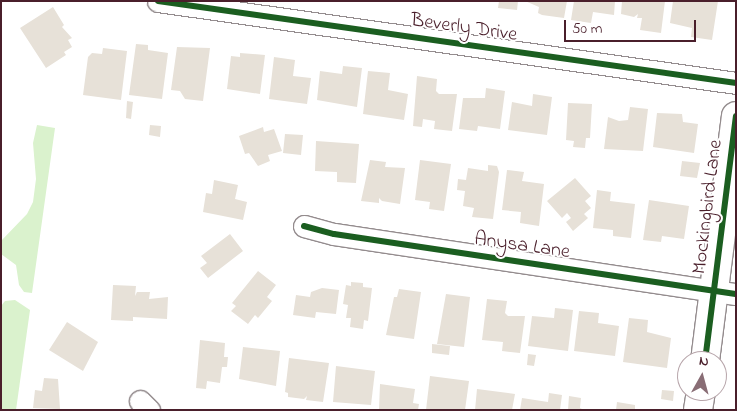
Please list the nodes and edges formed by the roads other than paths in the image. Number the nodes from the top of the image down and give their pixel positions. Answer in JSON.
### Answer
{"nodes":[{"id":1,"x":158,"y":1,"type":"edge"},
{"id":2,"x":736,"y":83,"type":"edge"},
{"id":3,"x":736,"y":116,"type":"edge"},
{"id":4,"x":304,"y":226,"type":"dead end"},
{"id":5,"x":725,"y":292,"type":"edge"},
{"id":6,"x":708,"y":351,"type":"edge"}],
"edges":[{"from":1,"to":2,"type":"street","name":"Beverly Drive"},
{"from":3,"to":5,"type":"street","name":"Mockingbird Lane"},
{"from":4,"to":5,"type":"street","name":"Anysa Lane"},
{"from":5,"to":6,"type":"street","name":"Mockingbird Lane"}]}
